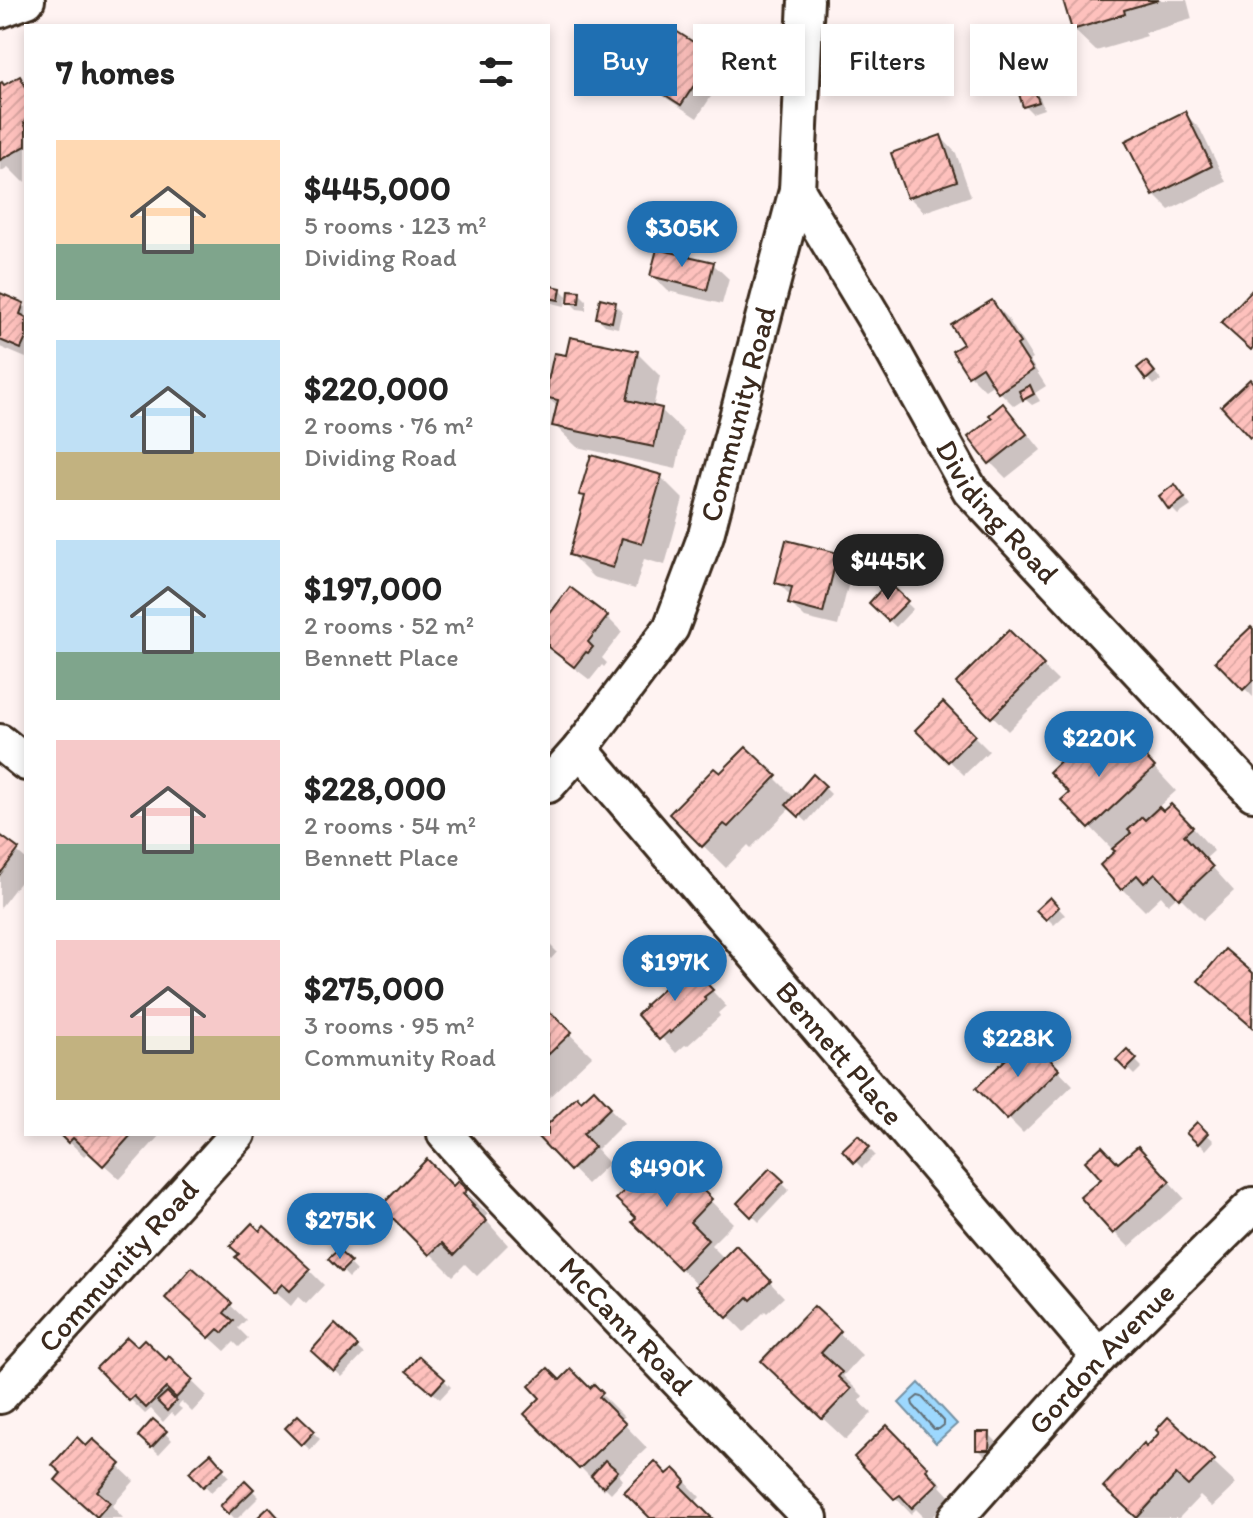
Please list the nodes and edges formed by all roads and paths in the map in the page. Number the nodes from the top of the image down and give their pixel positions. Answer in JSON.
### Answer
{"nodes":[{"id":1,"x":27,"y":0,"type":"edge"},
{"id":2,"x":806,"y":0,"type":"edge"},
{"id":3,"x":0,"y":10,"type":"edge"},
{"id":4,"x":797,"y":190,"type":"junction"},
{"id":5,"x":0,"y":742,"type":"edge"},
{"id":6,"x":580,"y":749,"type":"junction"},
{"id":7,"x":24,"y":761,"type":"edge"},
{"id":8,"x":550,"y":783,"type":"edge"},
{"id":9,"x":1253,"y":793,"type":"edge"},
{"id":10,"x":236,"y":1136,"type":"edge"},
{"id":11,"x":447,"y":1136,"type":"edge"},
{"id":12,"x":1253,"y":1205,"type":"edge"},
{"id":13,"x":1099,"y":1357,"type":"junction"},
{"id":14,"x":0,"y":1396,"type":"edge"},
{"id":15,"x":810,"y":1518,"type":"edge"},
{"id":16,"x":956,"y":1518,"type":"edge"}],
"edges":[{"from":1,"to":3,"type":"street"},
{"from":2,"to":4,"type":"street","name":"Community Road"},
{"from":4,"to":6,"type":"street","name":"Community Road"},
{"from":4,"to":9,"type":"street","name":"Dividing Road"},
{"from":5,"to":7,"type":"street"},
{"from":6,"to":8,"type":"street","name":"Community Road"},
{"from":6,"to":13,"type":"street","name":"Bennett Place"},
{"from":10,"to":14,"type":"street","name":"Community Road"},
{"from":11,"to":15,"type":"street","name":"McCann Road"},
{"from":12,"to":13,"type":"street","name":"Gordon Avenue"},
{"from":13,"to":16,"type":"street","name":"Gordon Avenue"}]}
